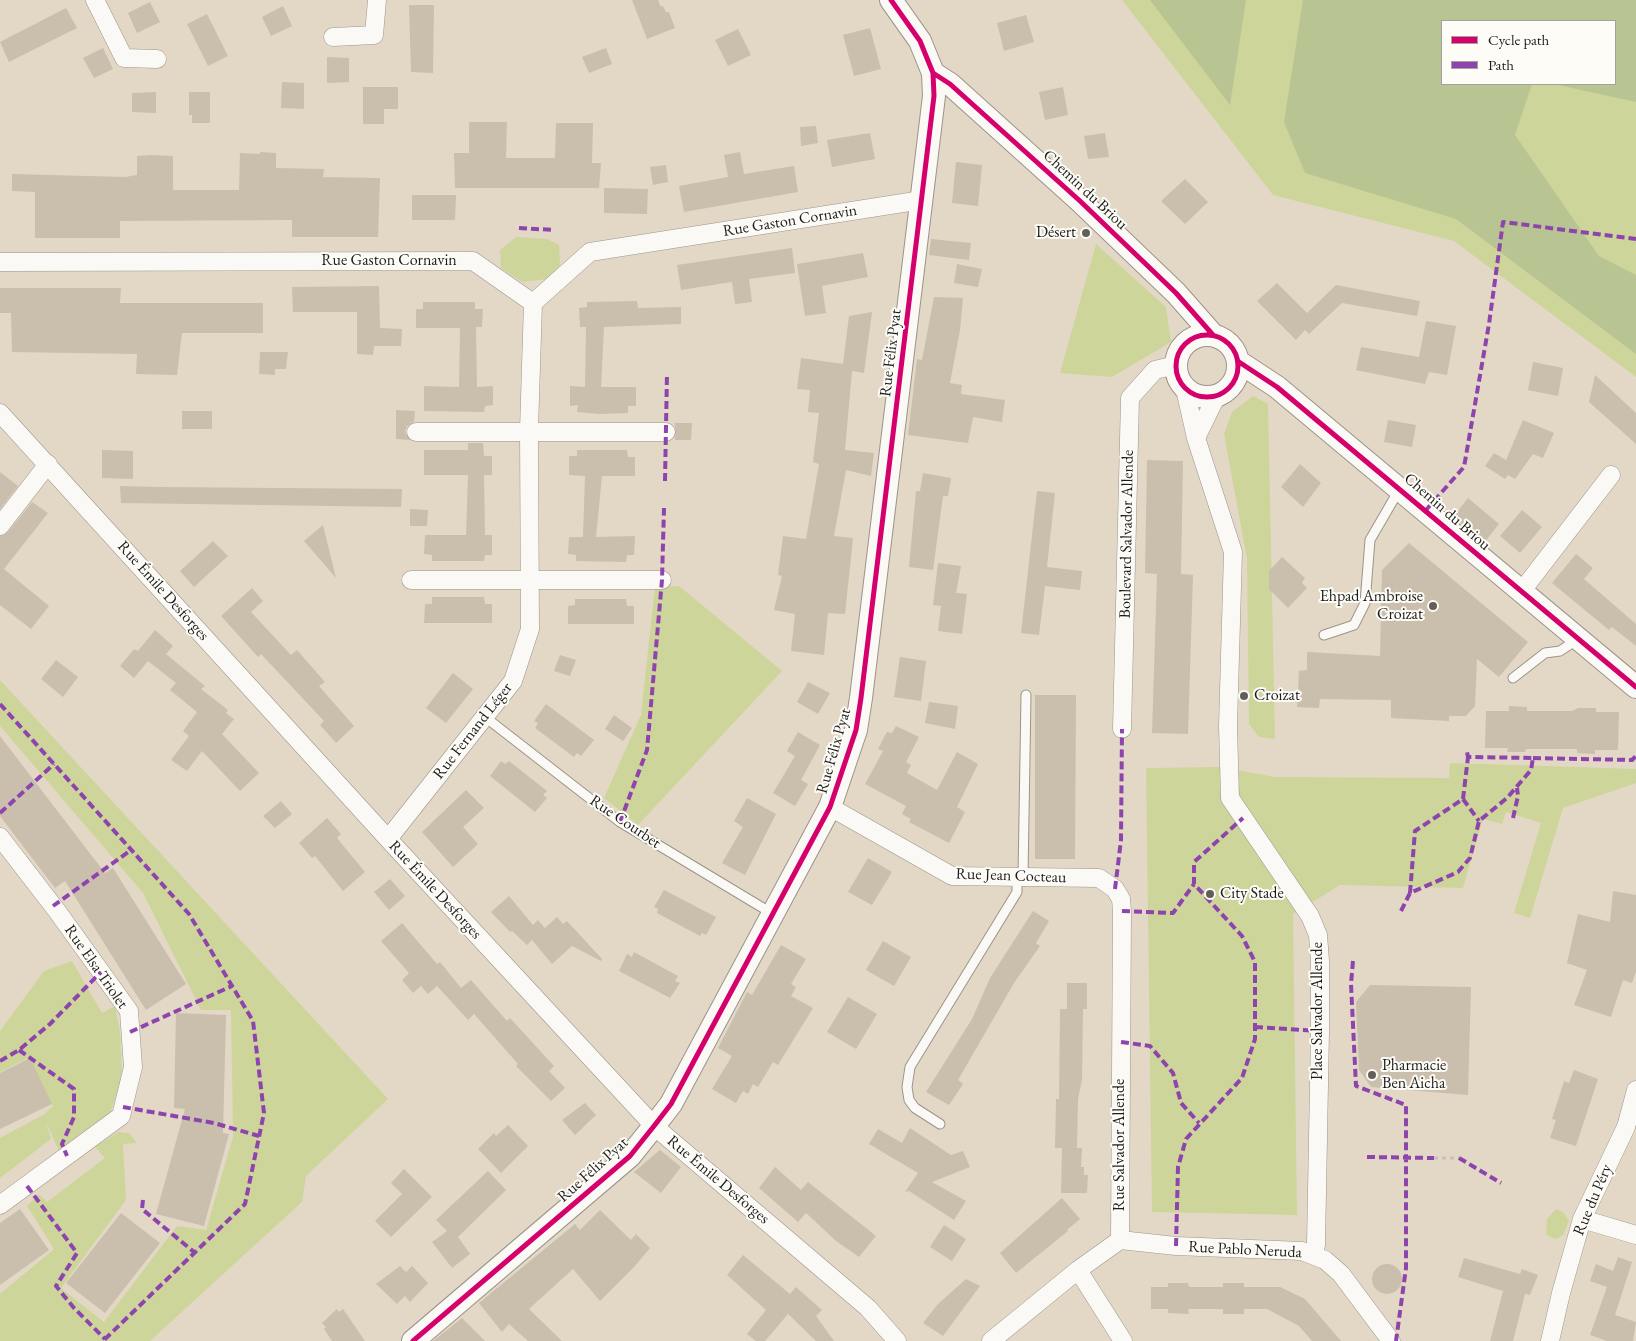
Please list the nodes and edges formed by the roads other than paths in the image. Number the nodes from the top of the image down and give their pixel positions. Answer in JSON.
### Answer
{"nodes":[{"id":1,"x":95,"y":0,"type":"edge"},
{"id":2,"x":377,"y":0,"type":"edge"},
{"id":3,"x":891,"y":0,"type":"edge"},
{"id":4,"x":333,"y":37,"type":"dead end"},
{"id":5,"x":157,"y":59,"type":"dead end"},
{"id":6,"x":933,"y":73,"type":"junction"},
{"id":7,"x":922,"y":200,"type":"junction"},
{"id":8,"x":0,"y":262,"type":"edge"},
{"id":9,"x":533,"y":303,"type":"junction"},
{"id":10,"x":1203,"y":337,"type":"junction"},
{"id":11,"x":1176,"y":365,"type":"junction"},
{"id":12,"x":1237,"y":371,"type":"junction"},
{"id":13,"x":1185,"y":389,"type":"junction"},
{"id":14,"x":1216,"y":397,"type":"junction"},
{"id":15,"x":0,"y":412,"type":"edge"},
{"id":16,"x":530,"y":430,"type":"junction"},
{"id":17,"x":416,"y":432,"type":"dead end"},
{"id":18,"x":666,"y":432,"type":"dead end"},
{"id":19,"x":1196,"y":438,"type":"junction"},
{"id":20,"x":48,"y":464,"type":"junction"},
{"id":21,"x":1611,"y":475,"type":"dead end"},
{"id":22,"x":1400,"y":488,"type":"junction"},
{"id":23,"x":0,"y":526,"type":"edge"},
{"id":24,"x":411,"y":580,"type":"dead end"},
{"id":25,"x":530,"y":580,"type":"junction"},
{"id":26,"x":662,"y":580,"type":"dead end"},
{"id":27,"x":1521,"y":592,"type":"junction"},
{"id":28,"x":1324,"y":635,"type":"dead end"},
{"id":29,"x":1578,"y":638,"type":"junction"},
{"id":30,"x":1513,"y":678,"type":"dead end"},
{"id":31,"x":1636,"y":687,"type":"edge"},
{"id":32,"x":1026,"y":695,"type":"dead end"},
{"id":33,"x":485,"y":717,"type":"junction"},
{"id":34,"x":1122,"y":729,"type":"dead end"},
{"id":35,"x":830,"y":807,"type":"junction"},
{"id":36,"x":388,"y":839,"type":"junction"},
{"id":37,"x":2,"y":846,"type":"edge"},
{"id":38,"x":1020,"y":877,"type":"junction"},
{"id":39,"x":1115,"y":889,"type":"joint"},
{"id":40,"x":773,"y":914,"type":"junction"},
{"id":41,"x":1636,"y":1090,"type":"edge"},
{"id":42,"x":940,"y":1124,"type":"dead end"},
{"id":43,"x":654,"y":1126,"type":"junction"},
{"id":44,"x":0,"y":1205,"type":"edge"},
{"id":45,"x":1582,"y":1219,"type":"junction"},
{"id":46,"x":1636,"y":1235,"type":"edge"},
{"id":47,"x":1120,"y":1240,"type":"junction"},
{"id":48,"x":1313,"y":1255,"type":"junction"},
{"id":49,"x":1078,"y":1270,"type":"junction"},
{"id":50,"x":413,"y":1341,"type":"edge"},
{"id":51,"x":896,"y":1341,"type":"edge"},
{"id":52,"x":991,"y":1341,"type":"edge"},
{"id":53,"x":1124,"y":1341,"type":"edge"},
{"id":54,"x":1391,"y":1341,"type":"edge"},
{"id":55,"x":1550,"y":1341,"type":"edge"}],
"edges":[{"from":1,"to":5,"type":"street"},
{"from":2,"to":4,"type":"street"},
{"from":3,"to":6,"type":"street","name":"Rue Félix Pyat"},
{"from":6,"to":7,"type":"street","name":"Rue Félix Pyat"},
{"from":6,"to":10,"type":"street","name":"Chemin du Briou"},
{"from":7,"to":9,"type":"street","name":"Rue Gaston Cornavin"},
{"from":7,"to":35,"type":"street","name":"Rue Félix Pyat"},
{"from":8,"to":9,"type":"street","name":"Rue Gaston Cornavin"},
{"from":9,"to":16,"type":"street","name":"Rue Fernand Léger"},
{"from":10,"to":11,"type":"street"},
{"from":10,"to":12,"type":"street"},
{"from":11,"to":13,"type":"street"},
{"from":11,"to":34,"type":"street","name":"Boulevard Salvador Allende"},
{"from":12,"to":14,"type":"street"},
{"from":12,"to":22,"type":"street","name":"Chemin du Briou"},
{"from":13,"to":14,"type":"street"},
{"from":13,"to":19,"type":"street"},
{"from":14,"to":19,"type":"street"},
{"from":15,"to":20,"type":"street","name":"Rue Émile Desforges"},
{"from":16,"to":17,"type":"street"},
{"from":16,"to":18,"type":"street"},
{"from":16,"to":25,"type":"street","name":"Rue Fernand Léger"},
{"from":19,"to":48,"type":"street","name":"Place Salvador Allende"},
{"from":20,"to":23,"type":"street"},
{"from":20,"to":36,"type":"street","name":"Rue Émile Desforges"},
{"from":21,"to":27,"type":"street"},
{"from":22,"to":27,"type":"street","name":"Chemin du Briou"},
{"from":22,"to":28,"type":"lane"},
{"from":24,"to":25,"type":"street"},
{"from":25,"to":26,"type":"street"},
{"from":25,"to":33,"type":"street","name":"Rue Fernand Léger"},
{"from":27,"to":29,"type":"street","name":"Chemin du Briou"},
{"from":29,"to":30,"type":"lane"},
{"from":29,"to":31,"type":"street","name":"Chemin du Briou"},
{"from":32,"to":38,"type":"lane"},
{"from":33,"to":36,"type":"street","name":"Rue Fernand Léger"},
{"from":33,"to":40,"type":"lane","name":"Rue Courbet"},
{"from":35,"to":38,"type":"street","name":"Rue Jean Cocteau"},
{"from":35,"to":40,"type":"street","name":"Rue Félix Pyat"},
{"from":36,"to":43,"type":"street","name":"Rue Émile Desforges"},
{"from":37,"to":44,"type":"street","name":"Rue Elsa Triolet"},
{"from":38,"to":39,"type":"street","name":"Rue Jean Cocteau"},
{"from":38,"to":42,"type":"lane"},
{"from":39,"to":47,"type":"street","name":"Rue Salvador Allende"},
{"from":40,"to":43,"type":"street","name":"Rue Félix Pyat"},
{"from":41,"to":45,"type":"street","name":"Rue du Péry"},
{"from":43,"to":50,"type":"street","name":"Rue Félix Pyat"},
{"from":43,"to":51,"type":"street","name":"Rue Émile Desforges"},
{"from":45,"to":46,"type":"street"},
{"from":45,"to":55,"type":"street","name":"Rue du Péry"},
{"from":47,"to":48,"type":"street","name":"Rue Pablo Neruda"},
{"from":47,"to":49,"type":"street"},
{"from":48,"to":54,"type":"street","name":"Rue Pablo Neruda"},
{"from":49,"to":52,"type":"street"},
{"from":49,"to":53,"type":"street"}]}
